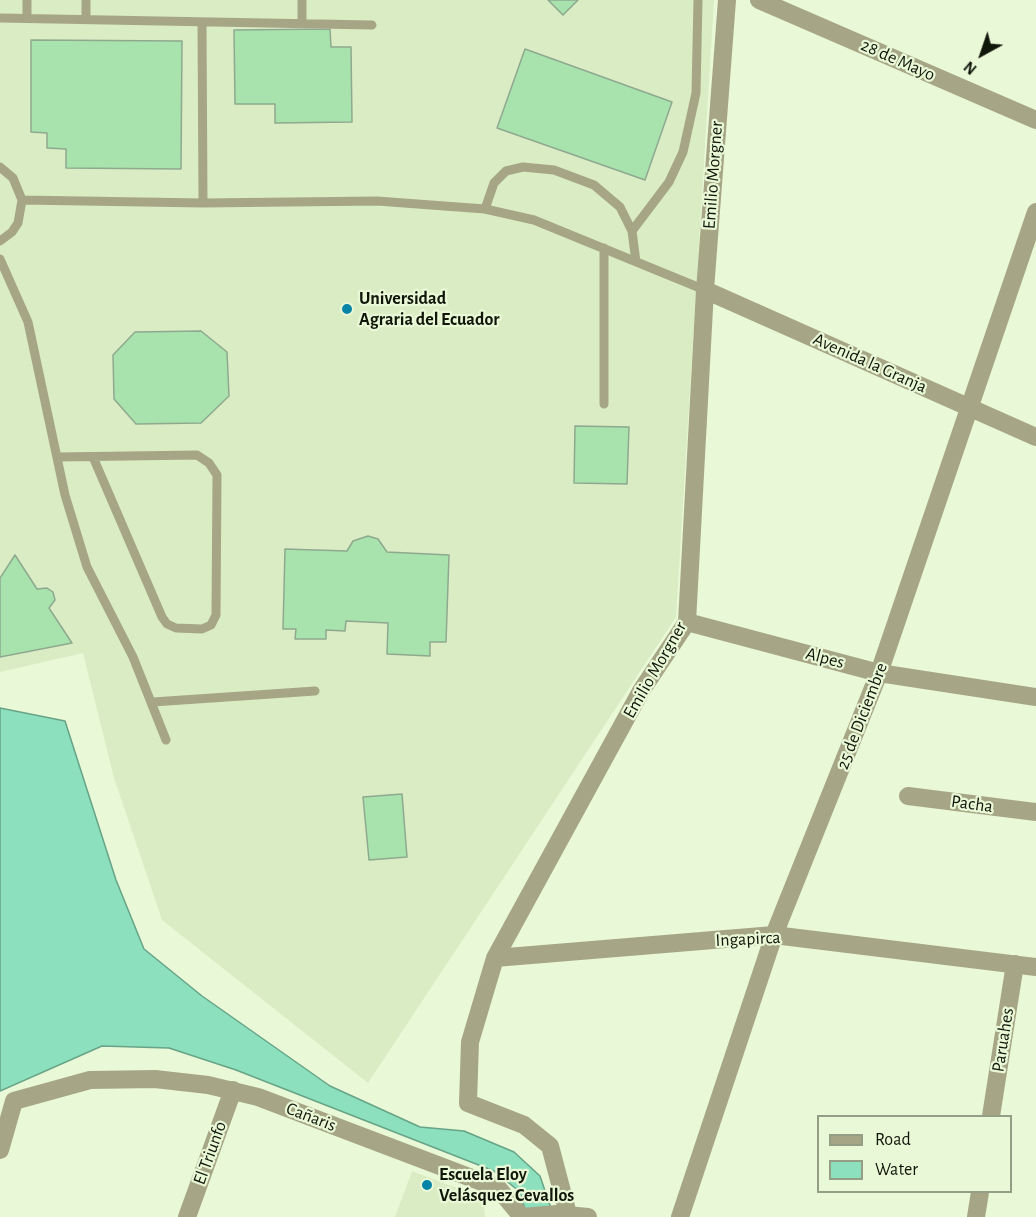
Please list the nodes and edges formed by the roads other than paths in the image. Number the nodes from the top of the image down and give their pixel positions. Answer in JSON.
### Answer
{"nodes":[{"id":1,"x":27,"y":0,"type":"edge"},
{"id":2,"x":86,"y":0,"type":"edge"},
{"id":3,"x":302,"y":0,"type":"edge"},
{"id":4,"x":698,"y":0,"type":"edge"},
{"id":5,"x":727,"y":0,"type":"edge"},
{"id":6,"x":759,"y":0,"type":"edge"},
{"id":7,"x":27,"y":17,"type":"junction"},
{"id":8,"x":0,"y":18,"type":"edge"},
{"id":9,"x":86,"y":19,"type":"junction"},
{"id":10,"x":202,"y":22,"type":"junction"},
{"id":11,"x":302,"y":23,"type":"junction"},
{"id":12,"x":372,"y":24,"type":"dead end"},
{"id":13,"x":1036,"y":120,"type":"edge"},
{"id":14,"x":0,"y":167,"type":"edge"},
{"id":15,"x":22,"y":200,"type":"junction"},
{"id":16,"x":203,"y":203,"type":"junction"},
{"id":17,"x":485,"y":209,"type":"junction"},
{"id":18,"x":1036,"y":212,"type":"edge"},
{"id":19,"x":632,"y":231,"type":"junction"},
{"id":20,"x":0,"y":242,"type":"edge"},
{"id":21,"x":604,"y":248,"type":"junction"},
{"id":22,"x":0,"y":259,"type":"edge"},
{"id":23,"x":636,"y":262,"type":"junction"},
{"id":24,"x":705,"y":291,"type":"junction"},
{"id":25,"x":603,"y":404,"type":"dead end"},
{"id":26,"x":971,"y":407,"type":"junction"},
{"id":27,"x":1036,"y":436,"type":"edge"},
{"id":28,"x":57,"y":457,"type":"junction"},
{"id":29,"x":93,"y":457,"type":"junction"},
{"id":30,"x":687,"y":622,"type":"junction"},
{"id":31,"x":879,"y":673,"type":"junction"},
{"id":32,"x":315,"y":691,"type":"dead end"},
{"id":33,"x":1036,"y":697,"type":"edge"},
{"id":34,"x":153,"y":702,"type":"junction"},
{"id":35,"x":166,"y":740,"type":"dead end"},
{"id":36,"x":908,"y":796,"type":"dead end"},
{"id":37,"x":1036,"y":812,"type":"edge"},
{"id":38,"x":774,"y":935,"type":"junction"},
{"id":39,"x":495,"y":958,"type":"junction"},
{"id":40,"x":1016,"y":964,"type":"junction"},
{"id":41,"x":1036,"y":967,"type":"edge"},
{"id":42,"x":233,"y":1090,"type":"junction"},
{"id":43,"x":992,"y":1115,"type":"edge"},
{"id":44,"x":0,"y":1150,"type":"edge"},
{"id":45,"x":980,"y":1193,"type":"edge"},
{"id":46,"x":563,"y":1214,"type":"junction"},
{"id":47,"x":187,"y":1217,"type":"edge"},
{"id":48,"x":522,"y":1217,"type":"edge"},
{"id":49,"x":588,"y":1217,"type":"edge"},
{"id":50,"x":680,"y":1217,"type":"edge"},
{"id":51,"x":976,"y":1217,"type":"edge"}],
"edges":[{"from":1,"to":7,"type":"lane"},
{"from":2,"to":9,"type":"lane"},
{"from":3,"to":11,"type":"lane"},
{"from":4,"to":19,"type":"lane"},
{"from":5,"to":24,"type":"street","name":"Emilio Morgner"},
{"from":6,"to":13,"type":"street","name":"28 de Mayo"},
{"from":7,"to":8,"type":"lane"},
{"from":7,"to":9,"type":"lane"},
{"from":9,"to":10,"type":"lane"},
{"from":10,"to":11,"type":"lane"},
{"from":10,"to":16,"type":"lane"},
{"from":11,"to":12,"type":"lane"},
{"from":14,"to":15,"type":"lane"},
{"from":15,"to":16,"type":"lane"},
{"from":15,"to":20,"type":"lane"},
{"from":16,"to":17,"type":"lane"},
{"from":17,"to":19,"type":"lane"},
{"from":17,"to":21,"type":"lane"},
{"from":18,"to":26,"type":"street","name":"25 de Diciembre"},
{"from":19,"to":23,"type":"lane"},
{"from":21,"to":23,"type":"lane"},
{"from":21,"to":25,"type":"lane"},
{"from":22,"to":28,"type":"lane"},
{"from":23,"to":24,"type":"lane"},
{"from":24,"to":26,"type":"street","name":"Avenida la Granja"},
{"from":24,"to":30,"type":"street","name":"Emilio Morgner"},
{"from":26,"to":27,"type":"street","name":"Avenida la Granja"},
{"from":26,"to":31,"type":"street","name":"25 de Diciembre"},
{"from":28,"to":29,"type":"lane"},
{"from":28,"to":34,"type":"lane"},
{"from":29,"to":29,"type":"lane"},
{"from":30,"to":31,"type":"street","name":"Alpes"},
{"from":30,"to":39,"type":"street","name":"Emilio Morgner"},
{"from":31,"to":33,"type":"street","name":"Alpes"},
{"from":31,"to":38,"type":"street","name":"25 de Diciembre"},
{"from":32,"to":34,"type":"lane"},
{"from":34,"to":35,"type":"lane"},
{"from":36,"to":37,"type":"street","name":"Pacha"},
{"from":38,"to":39,"type":"street","name":"Ingapirca"},
{"from":38,"to":40,"type":"street","name":"Ingapirca"},
{"from":38,"to":50,"type":"street","name":"25 de Diciembre"},
{"from":39,"to":46,"type":"street","name":"Emilio Morgner"},
{"from":40,"to":41,"type":"street","name":"Ingapirca"},
{"from":40,"to":43,"type":"street","name":"Paruahes"},
{"from":42,"to":44,"type":"street","name":"Cañaris"},
{"from":42,"to":47,"type":"street","name":"El Triunfo"},
{"from":42,"to":48,"type":"street","name":"Cañaris"},
{"from":45,"to":51,"type":"street"},
{"from":46,"to":48,"type":"street","name":"Cañaris"},
{"from":46,"to":49,"type":"street","name":"Cañaris"}]}
